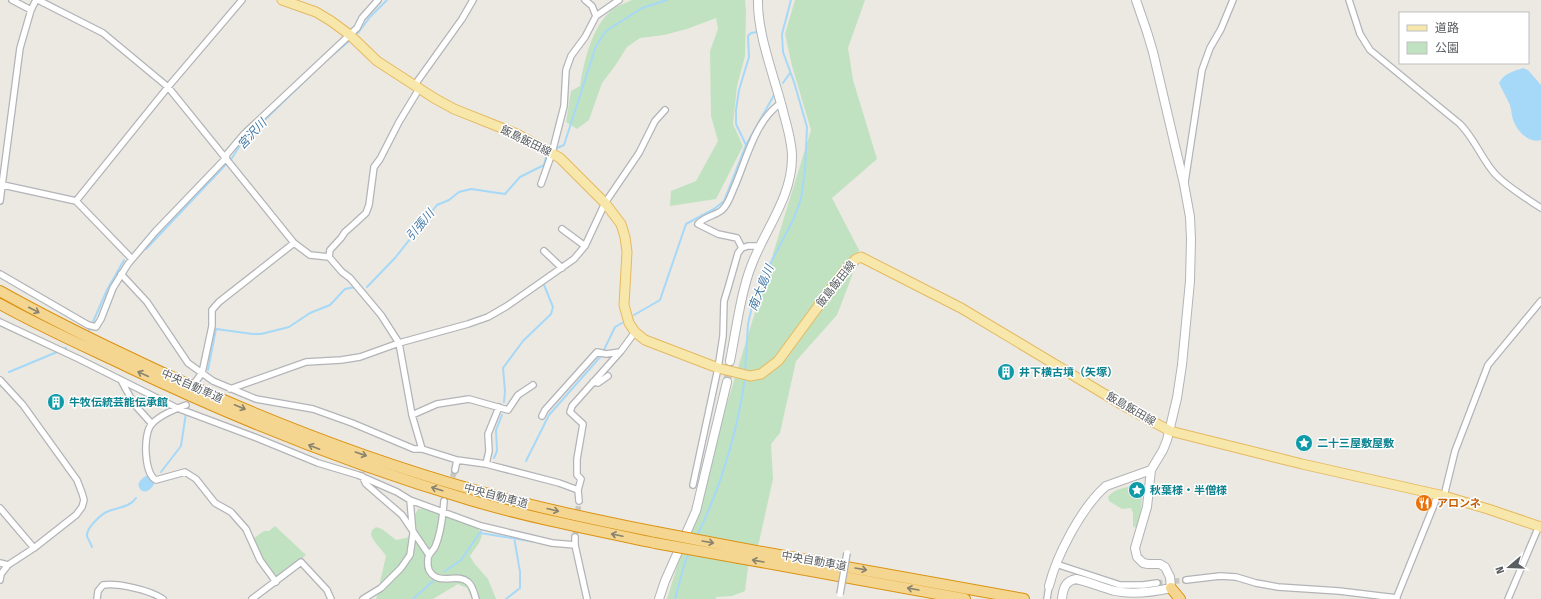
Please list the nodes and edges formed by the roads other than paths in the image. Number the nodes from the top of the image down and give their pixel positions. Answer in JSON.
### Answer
{"nodes":[{"id":1,"x":12,"y":0,"type":"edge"},
{"id":2,"x":37,"y":0,"type":"edge"},
{"id":3,"x":242,"y":0,"type":"edge"},
{"id":4,"x":282,"y":0,"type":"edge"},
{"id":5,"x":378,"y":0,"type":"edge"},
{"id":6,"x":474,"y":0,"type":"edge"},
{"id":7,"x":585,"y":0,"type":"edge"},
{"id":8,"x":619,"y":0,"type":"edge"},
{"id":9,"x":758,"y":0,"type":"edge"},
{"id":10,"x":1136,"y":0,"type":"edge"},
{"id":11,"x":1233,"y":0,"type":"edge"},
{"id":12,"x":1349,"y":0,"type":"edge"},
{"id":13,"x":31,"y":10,"type":"junction"},
{"id":14,"x":596,"y":16,"type":"junction"},
{"id":15,"x":350,"y":35,"type":"junction"},
{"id":16,"x":168,"y":87,"type":"junction"},
{"id":17,"x":416,"y":87,"type":"junction"},
{"id":18,"x":781,"y":103,"type":"junction"},
{"id":19,"x":665,"y":110,"type":"dead end"},
{"id":20,"x":552,"y":153,"type":"junction"},
{"id":21,"x":227,"y":159,"type":"junction"},
{"id":22,"x":541,"y":184,"type":"dead end"},
{"id":23,"x":1184,"y":184,"type":"junction"},
{"id":24,"x":3,"y":185,"type":"junction"},
{"id":25,"x":0,"y":201,"type":"edge"},
{"id":26,"x":76,"y":201,"type":"junction"},
{"id":27,"x":605,"y":203,"type":"junction"},
{"id":28,"x":1541,"y":208,"type":"edge"},
{"id":29,"x":562,"y":229,"type":"dead end"},
{"id":30,"x":294,"y":243,"type":"junction"},
{"id":31,"x":585,"y":246,"type":"junction"},
{"id":32,"x":760,"y":246,"type":"junction"},
{"id":33,"x":742,"y":248,"type":"junction"},
{"id":34,"x":544,"y":251,"type":"dead end"},
{"id":35,"x":329,"y":257,"type":"junction"},
{"id":36,"x":132,"y":259,"type":"junction"},
{"id":37,"x":562,"y":268,"type":"junction"},
{"id":38,"x":0,"y":274,"type":"edge"},
{"id":39,"x":121,"y":274,"type":"junction"},
{"id":40,"x":0,"y":291,"type":"edge"},
{"id":41,"x":1541,"y":301,"type":"edge"},
{"id":42,"x":0,"y":304,"type":"edge"},
{"id":43,"x":0,"y":322,"type":"edge"},
{"id":44,"x":635,"y":332,"type":"junction"},
{"id":45,"x":399,"y":343,"type":"junction"},
{"id":46,"x":621,"y":352,"type":"junction"},
{"id":47,"x":730,"y":361,"type":"tunnel mouth"},
{"id":48,"x":718,"y":368,"type":"junction"},
{"id":49,"x":202,"y":373,"type":"junction"},
{"id":50,"x":608,"y":376,"type":"dead end"},
{"id":51,"x":0,"y":380,"type":"edge"},
{"id":52,"x":122,"y":381,"type":"junction"},
{"id":53,"x":196,"y":381,"type":"dead end"},
{"id":54,"x":593,"y":382,"type":"junction"},
{"id":55,"x":726,"y":382,"type":"tunnel mouth"},
{"id":56,"x":534,"y":385,"type":"dead end"},
{"id":57,"x":230,"y":388,"type":"junction"},
{"id":58,"x":186,"y":406,"type":"dead end"},
{"id":59,"x":499,"y":407,"type":"junction"},
{"id":60,"x":177,"y":408,"type":"junction"},
{"id":61,"x":412,"y":414,"type":"junction"},
{"id":62,"x":542,"y":416,"type":"dead end"},
{"id":63,"x":152,"y":424,"type":"junction"},
{"id":64,"x":1170,"y":431,"type":"junction"},
{"id":65,"x":422,"y":449,"type":"junction"},
{"id":66,"x":457,"y":460,"type":"junction"},
{"id":67,"x":486,"y":464,"type":"junction"},
{"id":68,"x":455,"y":470,"type":"tunnel mouth"},
{"id":69,"x":1151,"y":470,"type":"junction"},
{"id":70,"x":362,"y":476,"type":"junction"},
{"id":71,"x":693,"y":485,"type":"dead end"},
{"id":72,"x":578,"y":490,"type":"junction"},
{"id":73,"x":1441,"y":496,"type":"junction"},
{"id":74,"x":410,"y":500,"type":"junction"},
{"id":75,"x":444,"y":501,"type":"tunnel mouth"},
{"id":76,"x":579,"y":501,"type":"tunnel mouth"},
{"id":77,"x":0,"y":508,"type":"edge"},
{"id":78,"x":443,"y":512,"type":"junction"},
{"id":79,"x":1540,"y":526,"type":"edge"},
{"id":80,"x":413,"y":532,"type":"junction"},
{"id":81,"x":575,"y":537,"type":"tunnel mouth"},
{"id":82,"x":576,"y":545,"type":"junction"},
{"id":83,"x":34,"y":548,"type":"junction"},
{"id":84,"x":740,"y":553,"type":"junction"},
{"id":85,"x":847,"y":553,"type":"dead end"},
{"id":86,"x":429,"y":555,"type":"junction"},
{"id":87,"x":0,"y":563,"type":"edge"},
{"id":88,"x":1056,"y":564,"type":"junction"},
{"id":89,"x":8,"y":565,"type":"junction"},
{"id":90,"x":0,"y":580,"type":"edge"},
{"id":91,"x":1186,"y":580,"type":"tunnel mouth"},
{"id":92,"x":276,"y":582,"type":"junction"},
{"id":93,"x":1157,"y":583,"type":"tunnel mouth"},
{"id":94,"x":1049,"y":586,"type":"joint"},
{"id":95,"x":1171,"y":588,"type":"junction"},
{"id":96,"x":1062,"y":595,"type":"edge"},
{"id":97,"x":840,"y":597,"type":"edge"},
{"id":98,"x":1396,"y":598,"type":"edge"},
{"id":99,"x":97,"y":599,"type":"edge"},
{"id":100,"x":163,"y":599,"type":"edge"},
{"id":101,"x":252,"y":599,"type":"edge"},
{"id":102,"x":331,"y":599,"type":"edge"},
{"id":103,"x":363,"y":599,"type":"edge"},
{"id":104,"x":476,"y":599,"type":"edge"},
{"id":105,"x":587,"y":599,"type":"edge"},
{"id":106,"x":659,"y":599,"type":"edge"},
{"id":107,"x":966,"y":599,"type":"edge"},
{"id":108,"x":1024,"y":599,"type":"edge"},
{"id":109,"x":1047,"y":599,"type":"edge"},
{"id":110,"x":1176,"y":599,"type":"edge"},
{"id":111,"x":1180,"y":599,"type":"edge"},
{"id":112,"x":1508,"y":599,"type":"edge"}],
"edges":[{"from":1,"to":13,"type":"street"},
{"from":2,"to":13,"type":"street"},
{"from":2,"to":16,"type":"street"},
{"from":3,"to":16,"type":"street"},
{"from":4,"to":15,"type":"main road","name":"飯島飯田線"},
{"from":5,"to":15,"type":"street"},
{"from":6,"to":17,"type":"street"},
{"from":7,"to":14,"type":"street"},
{"from":8,"to":14,"type":"street"},
{"from":9,"to":18,"type":"street"},
{"from":10,"to":23,"type":"street"},
{"from":11,"to":23,"type":"street"},
{"from":12,"to":28,"type":"street"},
{"from":13,"to":24,"type":"street"},
{"from":14,"to":20,"type":"street"},
{"from":15,"to":17,"type":"main road","name":"飯島飯田線"},
{"from":15,"to":21,"type":"street"},
{"from":16,"to":21,"type":"street"},
{"from":16,"to":26,"type":"street"},
{"from":17,"to":20,"type":"main road","name":"飯島飯田線"},
{"from":17,"to":35,"type":"street"},
{"from":18,"to":32,"type":"street"},
{"from":18,"to":33,"type":"street"},
{"from":19,"to":27,"type":"street"},
{"from":20,"to":22,"type":"street"},
{"from":20,"to":27,"type":"main road","name":"飯島飯田線"},
{"from":21,"to":30,"type":"street"},
{"from":21,"to":36,"type":"street"},
{"from":23,"to":64,"type":"street"},
{"from":24,"to":25,"type":"street"},
{"from":24,"to":26,"type":"street"},
{"from":26,"to":36,"type":"street"},
{"from":27,"to":31,"type":"street"},
{"from":27,"to":44,"type":"main road","name":"飯島飯田線"},
{"from":29,"to":31,"type":"street"},
{"from":30,"to":35,"type":"street"},
{"from":30,"to":49,"type":"street"},
{"from":31,"to":37,"type":"street"},
{"from":32,"to":33,"type":"street"},
{"from":32,"to":47,"type":"street"},
{"from":33,"to":48,"type":"street"},
{"from":34,"to":37,"type":"street"},
{"from":35,"to":45,"type":"street"},
{"from":36,"to":39,"type":"street"},
{"from":37,"to":45,"type":"street"},
{"from":38,"to":39,"type":"street"},
{"from":39,"to":49,"type":"street"},
{"from":40,"to":84,"type":"highway","name":"中央自動車道","one_way":true,"bridge":true},
{"from":41,"to":73,"type":"street"},
{"from":84,"to":42,"type":"highway","name":"中央自動車道","one_way":true,"bridge":true},
{"from":43,"to":52,"type":"street"},
{"from":44,"to":46,"type":"street"},
{"from":44,"to":48,"type":"main road","name":"飯島飯田線"},
{"from":45,"to":57,"type":"street"},
{"from":45,"to":61,"type":"street"},
{"from":46,"to":54,"type":"street"},
{"from":46,"to":62,"type":"street"},
{"from":48,"to":64,"type":"main road","name":"飯島飯田線"},
{"from":48,"to":71,"type":"street"},
{"from":49,"to":53,"type":"street"},
{"from":49,"to":57,"type":"street"},
{"from":50,"to":54,"type":"street"},
{"from":51,"to":83,"type":"street"},
{"from":52,"to":60,"type":"street"},
{"from":52,"to":63,"type":"street"},
{"from":54,"to":72,"type":"street"},
{"from":55,"to":106,"type":"street"},
{"from":56,"to":59,"type":"street"},
{"from":57,"to":65,"type":"street"},
{"from":58,"to":60,"type":"street"},
{"from":59,"to":61,"type":"street"},
{"from":59,"to":67,"type":"street"},
{"from":60,"to":63,"type":"street"},
{"from":60,"to":70,"type":"street"},
{"from":61,"to":65,"type":"street"},
{"from":63,"to":92,"type":"street"},
{"from":64,"to":69,"type":"street"},
{"from":64,"to":73,"type":"main road","name":"飯島飯田線"},
{"from":65,"to":66,"type":"street"},
{"from":66,"to":67,"type":"street"},
{"from":66,"to":68,"type":"street"},
{"from":67,"to":72,"type":"street"},
{"from":69,"to":88,"type":"street"},
{"from":69,"to":95,"type":"street"},
{"from":70,"to":74,"type":"street"},
{"from":70,"to":80,"type":"street"},
{"from":72,"to":76,"type":"street"},
{"from":73,"to":79,"type":"main road","name":"飯島飯田線"},
{"from":73,"to":98,"type":"street"},
{"from":74,"to":78,"type":"street"},
{"from":74,"to":80,"type":"street"},
{"from":75,"to":78,"type":"street"},
{"from":77,"to":83,"type":"street"},
{"from":78,"to":82,"type":"street"},
{"from":78,"to":86,"type":"street"},
{"from":79,"to":112,"type":"street"},
{"from":80,"to":86,"type":"street"},
{"from":80,"to":103,"type":"street"},
{"from":81,"to":82,"type":"street"},
{"from":82,"to":105,"type":"street"},
{"from":83,"to":89,"type":"street"},
{"from":107,"to":84,"type":"highway","name":"中央自動車道","one_way":true},
{"from":84,"to":108,"type":"highway","name":"中央自動車道","one_way":true},
{"from":85,"to":97,"type":"street","bridge":true},
{"from":86,"to":104,"type":"street"},
{"from":87,"to":89,"type":"street"},
{"from":88,"to":93,"type":"street"},
{"from":88,"to":94,"type":"street"},
{"from":89,"to":90,"type":"street"},
{"from":91,"to":98,"type":"street"},
{"from":92,"to":101,"type":"street"},
{"from":92,"to":102,"type":"street"},
{"from":94,"to":109,"type":"street"},
{"from":95,"to":96,"type":"street"},
{"from":95,"to":110,"type":"highway"},
{"from":95,"to":111,"type":"highway"},
{"from":99,"to":100,"type":"street"}]}
